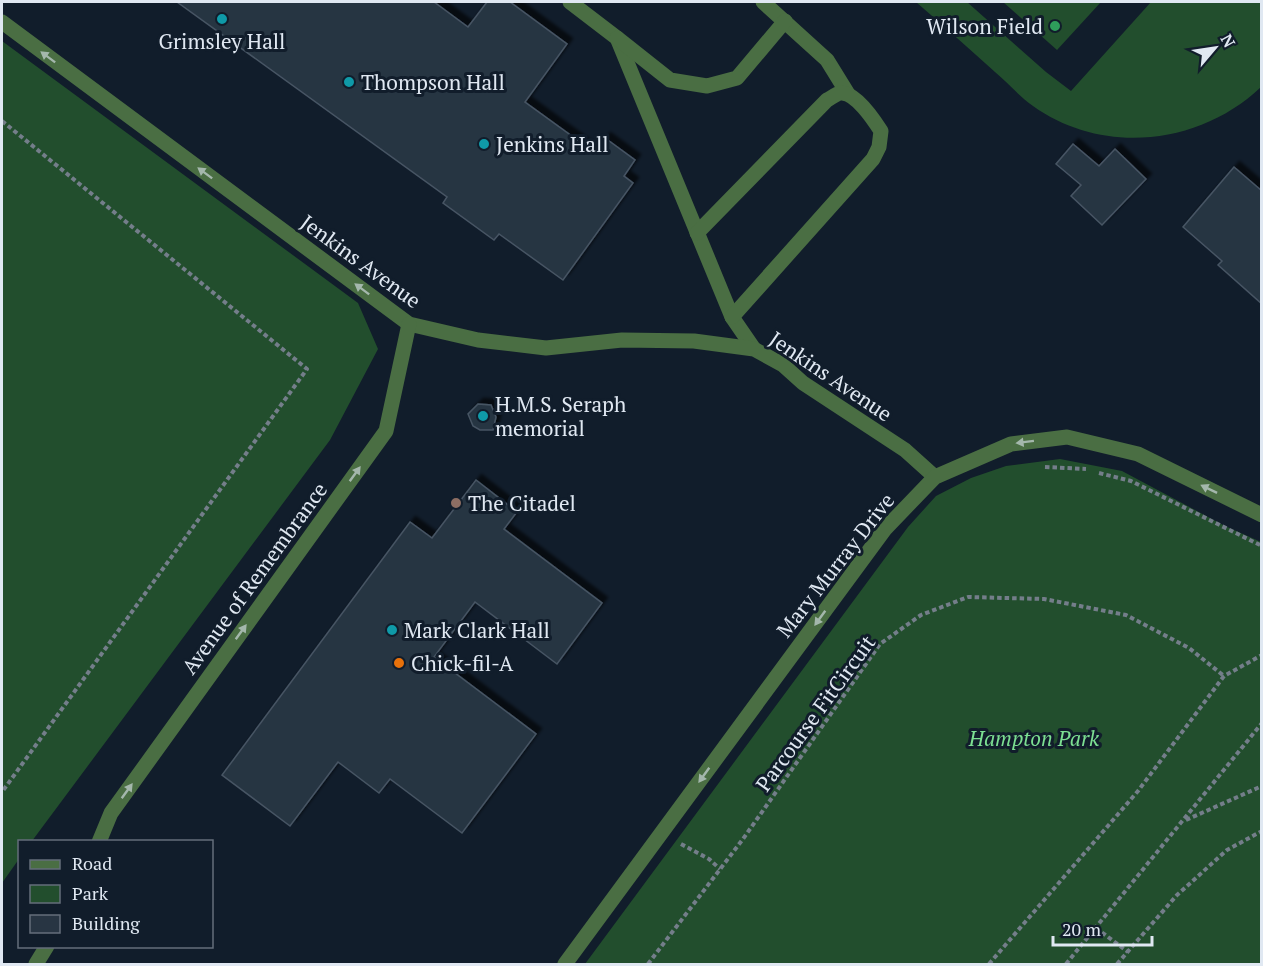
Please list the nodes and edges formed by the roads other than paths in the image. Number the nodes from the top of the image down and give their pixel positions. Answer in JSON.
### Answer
{"nodes":[{"id":1,"x":570,"y":2,"type":"edge"},
{"id":2,"x":763,"y":2,"type":"edge"},
{"id":3,"x":785,"y":21,"type":"junction"},
{"id":4,"x":2,"y":22,"type":"edge"},
{"id":5,"x":617,"y":38,"type":"junction"},
{"id":6,"x":848,"y":94,"type":"junction"},
{"id":7,"x":697,"y":233,"type":"junction"},
{"id":8,"x":732,"y":317,"type":"junction"},
{"id":9,"x":409,"y":324,"type":"junction"},
{"id":10,"x":754,"y":349,"type":"junction"},
{"id":11,"x":935,"y":477,"type":"junction"},
{"id":12,"x":1262,"y":515,"type":"edge"},
{"id":13,"x":100,"y":840,"type":"edge"},
{"id":14,"x":46,"y":948,"type":"edge"},
{"id":15,"x":36,"y":964,"type":"edge"},
{"id":16,"x":565,"y":964,"type":"edge"}],
"edges":[{"from":1,"to":5,"type":"street"},
{"from":2,"to":3,"type":"street"},
{"from":3,"to":5,"type":"street"},
{"from":3,"to":6,"type":"street"},
{"from":9,"to":4,"type":"street","name":"Jenkins Avenue","one_way":true},
{"from":5,"to":7,"type":"street"},
{"from":6,"to":7,"type":"street"},
{"from":6,"to":8,"type":"street"},
{"from":7,"to":8,"type":"street"},
{"from":8,"to":10,"type":"street"},
{"from":9,"to":10,"type":"street","name":"Jenkins Avenue"},
{"from":13,"to":9,"type":"street","name":"Avenue of Remembrance","one_way":true},
{"from":10,"to":11,"type":"street","name":"Jenkins Avenue"},
{"from":12,"to":11,"type":"street","name":"Mary Murray Drive","one_way":true},
{"from":11,"to":16,"type":"street","name":"Mary Murray Drive","one_way":true},
{"from":14,"to":15,"type":"street"}]}
